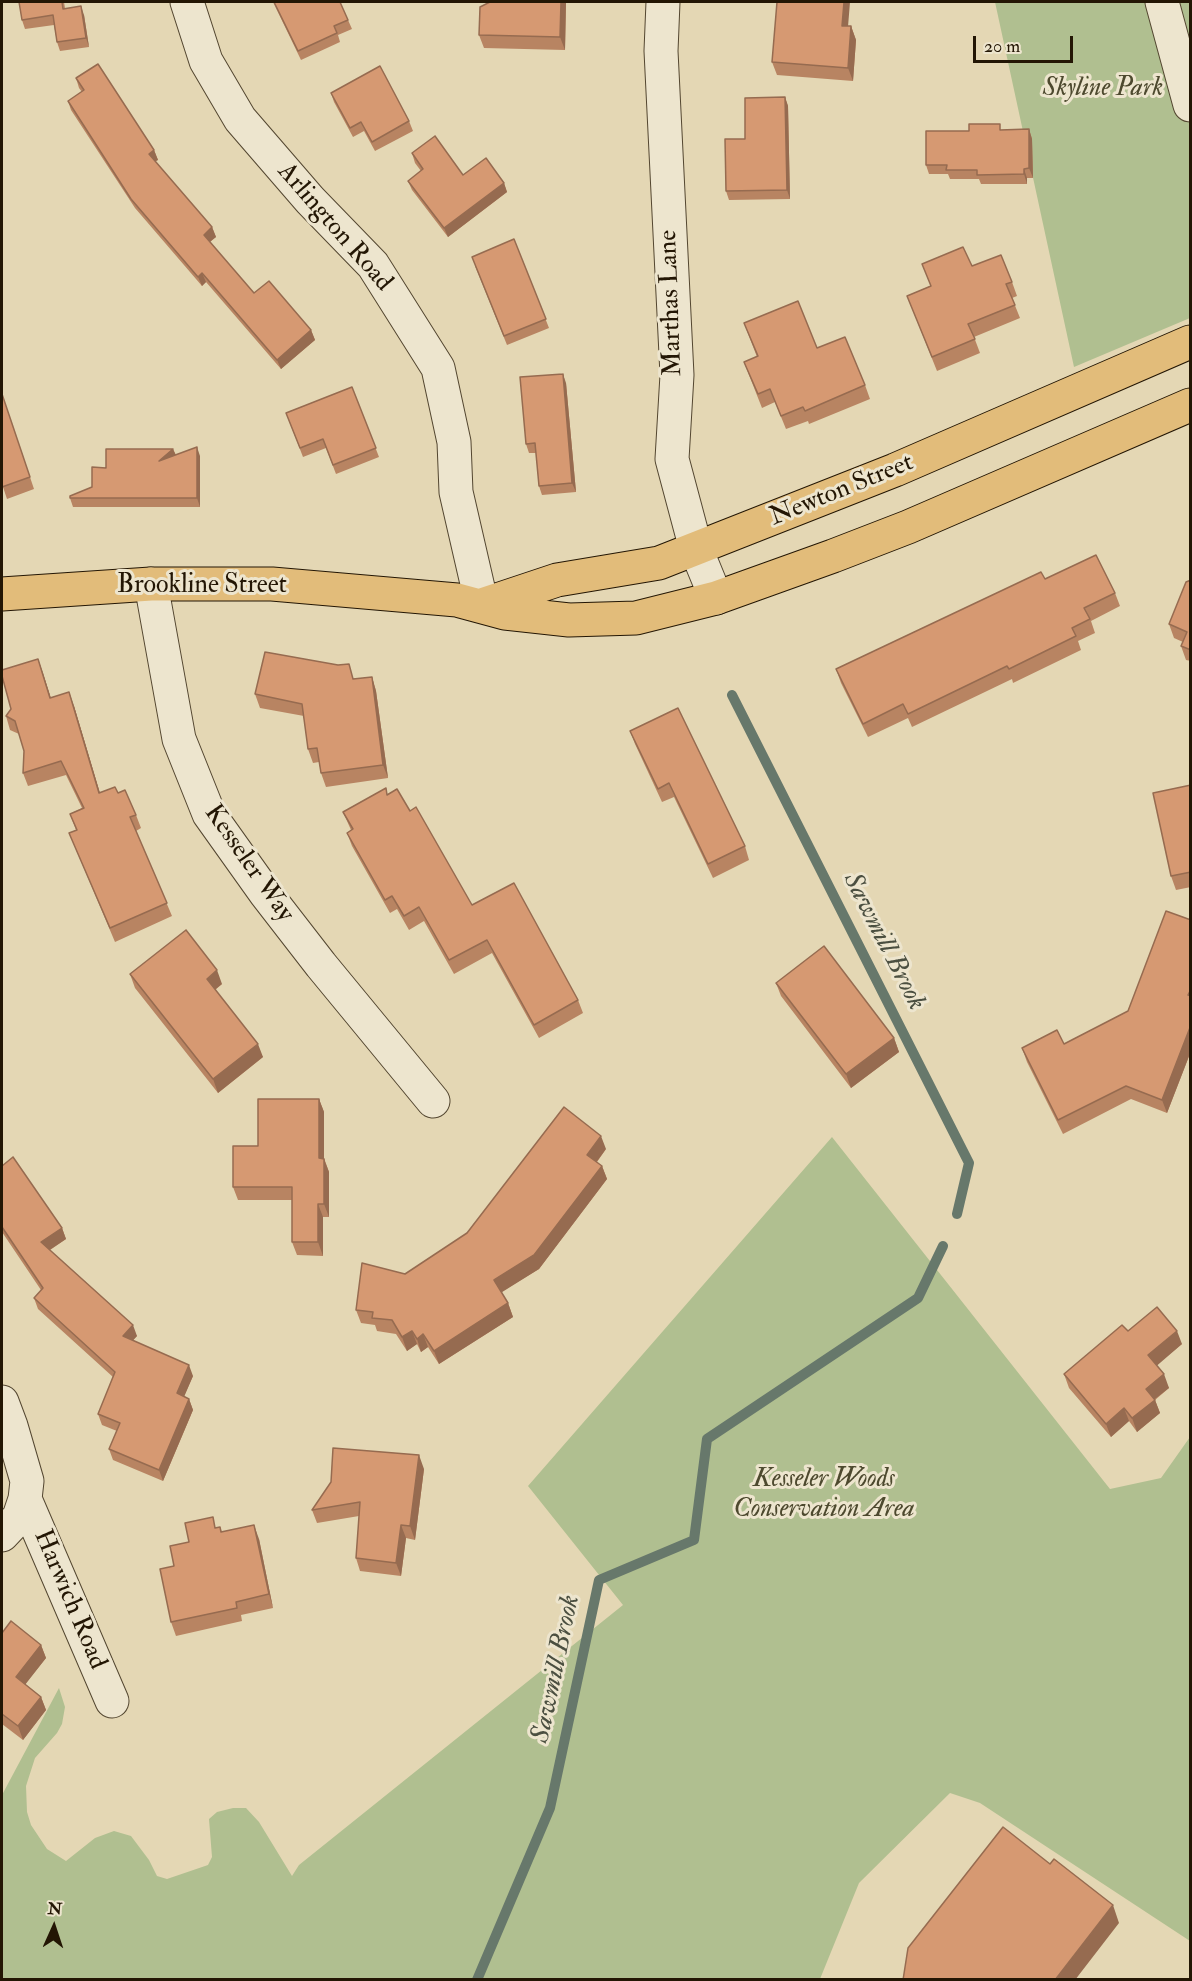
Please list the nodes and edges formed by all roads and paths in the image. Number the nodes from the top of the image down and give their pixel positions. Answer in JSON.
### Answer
{"nodes":[{"id":1,"x":187,"y":2,"type":"edge"},
{"id":2,"x":663,"y":2,"type":"edge"},
{"id":3,"x":1162,"y":2,"type":"edge"},
{"id":4,"x":1191,"y":105,"type":"edge"},
{"id":5,"x":1191,"y":342,"type":"edge"},
{"id":6,"x":1191,"y":405,"type":"edge"},
{"id":7,"x":696,"y":549,"type":"junction"},
{"id":8,"x":151,"y":584,"type":"junction"},
{"id":9,"x":2,"y":594,"type":"edge"},
{"id":10,"x":403,"y":595,"type":"joint"},
{"id":11,"x":716,"y":598,"type":"junction"},
{"id":12,"x":482,"y":605,"type":"junction"},
{"id":13,"x":433,"y":1101,"type":"dead end"},
{"id":14,"x":2,"y":1402,"type":"edge"},
{"id":15,"x":25,"y":1499,"type":"junction"},
{"id":16,"x":2,"y":1535,"type":"edge"},
{"id":17,"x":112,"y":1701,"type":"dead end"}],
"edges":[{"from":1,"to":12,"type":"street","name":"Arlington Road"},
{"from":2,"to":7,"type":"street","name":"Marthas Lane"},
{"from":3,"to":4,"type":"street"},
{"from":5,"to":7,"type":"main road","name":"Newton Street"},
{"from":6,"to":11,"type":"main road","name":"Newton Street"},
{"from":7,"to":11,"type":"street","name":"Marthas Lane"},
{"from":7,"to":12,"type":"main road","name":"Newton Street"},
{"from":8,"to":9,"type":"main road","name":"Brookline Street"},
{"from":8,"to":10,"type":"main road","name":"Brookline Street"},
{"from":8,"to":13,"type":"street","name":"Kesseler Way"},
{"from":10,"to":12,"type":"main road","name":"Newton Street"},
{"from":11,"to":12,"type":"main road","name":"Newton Street"},
{"from":14,"to":15,"type":"street","name":"Harwich Road"},
{"from":15,"to":16,"type":"street","name":"Harwich Road"},
{"from":15,"to":17,"type":"street","name":"Harwich Road"}]}
